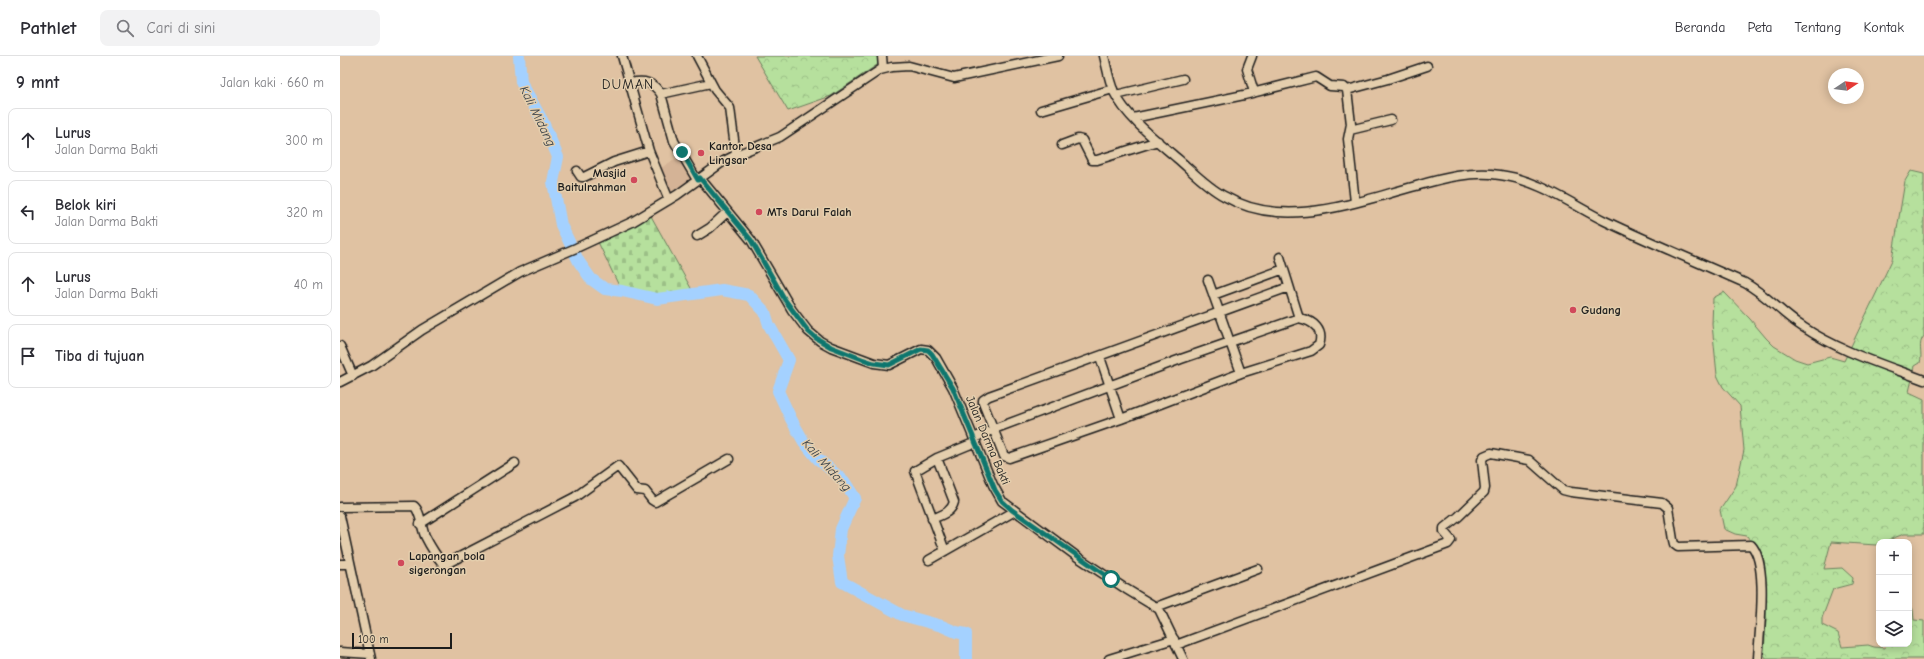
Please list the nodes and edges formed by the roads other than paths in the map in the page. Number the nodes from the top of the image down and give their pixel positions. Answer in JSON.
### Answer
{"nodes":[{"id":1,"x":622,"y":56,"type":"edge"},
{"id":2,"x":698,"y":56,"type":"edge"},
{"id":3,"x":882,"y":56,"type":"edge"},
{"id":4,"x":1058,"y":56,"type":"edge"},
{"id":5,"x":1104,"y":56,"type":"edge"},
{"id":6,"x":1252,"y":56,"type":"edge"},
{"id":7,"x":1427,"y":66,"type":"dead end"},
{"id":8,"x":883,"y":69,"type":"junction"},
{"id":9,"x":1183,"y":79,"type":"dead end"},
{"id":10,"x":631,"y":83,"type":"junction"},
{"id":11,"x":711,"y":83,"type":"junction"},
{"id":12,"x":1347,"y":90,"type":"junction"},
{"id":13,"x":1114,"y":92,"type":"junction"},
{"id":14,"x":1254,"y":92,"type":"junction"},
{"id":15,"x":661,"y":94,"type":"junction"},
{"id":16,"x":1041,"y":110,"type":"dead end"},
{"id":17,"x":1133,"y":118,"type":"junction"},
{"id":18,"x":1391,"y":120,"type":"dead end"},
{"id":19,"x":1350,"y":130,"type":"junction"},
{"id":20,"x":1158,"y":141,"type":"junction"},
{"id":21,"x":1062,"y":145,"type":"dead end"},
{"id":22,"x":649,"y":151,"type":"junction"},
{"id":23,"x":736,"y":155,"type":"junction"},
{"id":24,"x":577,"y":171,"type":"dead end"},
{"id":25,"x":699,"y":179,"type":"junction"},
{"id":26,"x":669,"y":200,"type":"junction"},
{"id":27,"x":1354,"y":202,"type":"junction"},
{"id":28,"x":727,"y":212,"type":"junction"},
{"id":29,"x":696,"y":236,"type":"dead end"},
{"id":30,"x":1280,"y":257,"type":"dead end"},
{"id":31,"x":1284,"y":269,"type":"junction"},
{"id":32,"x":1208,"y":280,"type":"dead end"},
{"id":33,"x":1289,"y":287,"type":"junction"},
{"id":34,"x":1213,"y":295,"type":"junction"},
{"id":35,"x":1219,"y":313,"type":"junction"},
{"id":36,"x":1300,"y":318,"type":"junction"},
{"id":37,"x":1230,"y":343,"type":"junction"},
{"id":38,"x":340,"y":346,"type":"edge"},
{"id":39,"x":1100,"y":357,"type":"junction"},
{"id":40,"x":1241,"y":373,"type":"junction"},
{"id":41,"x":353,"y":376,"type":"junction"},
{"id":42,"x":1924,"y":380,"type":"edge"},
{"id":43,"x":340,"y":382,"type":"edge"},
{"id":44,"x":1111,"y":387,"type":"junction"},
{"id":45,"x":1121,"y":419,"type":"junction"},
{"id":46,"x":994,"y":429,"type":"junction"},
{"id":47,"x":975,"y":440,"type":"junction"},
{"id":48,"x":937,"y":458,"type":"junction"},
{"id":49,"x":729,"y":459,"type":"dead end"},
{"id":50,"x":515,"y":463,"type":"dead end"},
{"id":51,"x":340,"y":507,"type":"edge"},
{"id":52,"x":1015,"y":512,"type":"junction"},
{"id":53,"x":340,"y":516,"type":"edge"},
{"id":54,"x":932,"y":518,"type":"junction"},
{"id":55,"x":420,"y":524,"type":"junction"},
{"id":56,"x":945,"y":551,"type":"junction"},
{"id":57,"x":929,"y":560,"type":"dead end"},
{"id":58,"x":340,"y":564,"type":"edge"},
{"id":59,"x":349,"y":564,"type":"junction"},
{"id":60,"x":1258,"y":569,"type":"dead end"},
{"id":61,"x":1156,"y":607,"type":"junction"},
{"id":62,"x":1175,"y":642,"type":"junction"},
{"id":63,"x":340,"y":652,"type":"edge"},
{"id":64,"x":370,"y":656,"type":"edge"},
{"id":65,"x":1109,"y":659,"type":"edge"},
{"id":66,"x":1183,"y":659,"type":"edge"},
{"id":67,"x":1758,"y":659,"type":"edge"}],
"edges":[{"from":1,"to":10,"type":"street"},
{"from":2,"to":11,"type":"street"},
{"from":3,"to":8,"type":"street"},
{"from":4,"to":8,"type":"street"},
{"from":5,"to":13,"type":"street"},
{"from":6,"to":14,"type":"street"},
{"from":7,"to":12,"type":"street"},
{"from":8,"to":23,"type":"street"},
{"from":9,"to":13,"type":"street"},
{"from":10,"to":15,"type":"street"},
{"from":10,"to":22,"type":"street"},
{"from":11,"to":15,"type":"street"},
{"from":11,"to":23,"type":"street"},
{"from":12,"to":14,"type":"street"},
{"from":12,"to":19,"type":"street"},
{"from":13,"to":16,"type":"street"},
{"from":13,"to":17,"type":"street"},
{"from":14,"to":17,"type":"street"},
{"from":15,"to":25,"type":"street","name":"Jalan Darma Bakti"},
{"from":17,"to":20,"type":"street"},
{"from":18,"to":19,"type":"street"},
{"from":19,"to":27,"type":"street"},
{"from":20,"to":21,"type":"street"},
{"from":20,"to":27,"type":"street"},
{"from":22,"to":24,"type":"street"},
{"from":22,"to":26,"type":"street"},
{"from":23,"to":25,"type":"street"},
{"from":25,"to":26,"type":"street"},
{"from":25,"to":28,"type":"street","name":"Jalan Darma Bakti"},
{"from":26,"to":41,"type":"street"},
{"from":27,"to":42,"type":"street"},
{"from":28,"to":29,"type":"street"},
{"from":28,"to":47,"type":"street","name":"Jalan Darma Bakti"},
{"from":30,"to":31,"type":"street"},
{"from":31,"to":33,"type":"street"},
{"from":31,"to":34,"type":"street"},
{"from":32,"to":34,"type":"street"},
{"from":33,"to":35,"type":"street"},
{"from":33,"to":36,"type":"street"},
{"from":34,"to":35,"type":"street"},
{"from":35,"to":37,"type":"street"},
{"from":35,"to":39,"type":"street"},
{"from":36,"to":37,"type":"street"},
{"from":36,"to":40,"type":"street"},
{"from":37,"to":40,"type":"street"},
{"from":37,"to":44,"type":"street"},
{"from":38,"to":41,"type":"street"},
{"from":39,"to":44,"type":"street"},
{"from":39,"to":46,"type":"street"},
{"from":40,"to":45,"type":"street"},
{"from":41,"to":43,"type":"street"},
{"from":44,"to":45,"type":"street"},
{"from":44,"to":46,"type":"street"},
{"from":45,"to":46,"type":"street"},
{"from":46,"to":47,"type":"street"},
{"from":47,"to":48,"type":"street"},
{"from":47,"to":52,"type":"street","name":"Jalan Darma Bakti"},
{"from":48,"to":54,"type":"street"},
{"from":48,"to":54,"type":"street"},
{"from":49,"to":55,"type":"street"},
{"from":50,"to":55,"type":"street"},
{"from":51,"to":55,"type":"street"},
{"from":52,"to":56,"type":"street"},
{"from":52,"to":61,"type":"street","name":"Jalan Darma Bakti"},
{"from":53,"to":59,"type":"street"},
{"from":54,"to":56,"type":"street"},
{"from":56,"to":57,"type":"street"},
{"from":58,"to":59,"type":"street"},
{"from":59,"to":64,"type":"street"},
{"from":60,"to":61,"type":"street"},
{"from":61,"to":62,"type":"street","name":"Jalan Darma Bakti"},
{"from":62,"to":65,"type":"street"},
{"from":62,"to":66,"type":"street","name":"Jalan Darma Bakti"},
{"from":62,"to":67,"type":"street"},
{"from":63,"to":64,"type":"street"}]}
